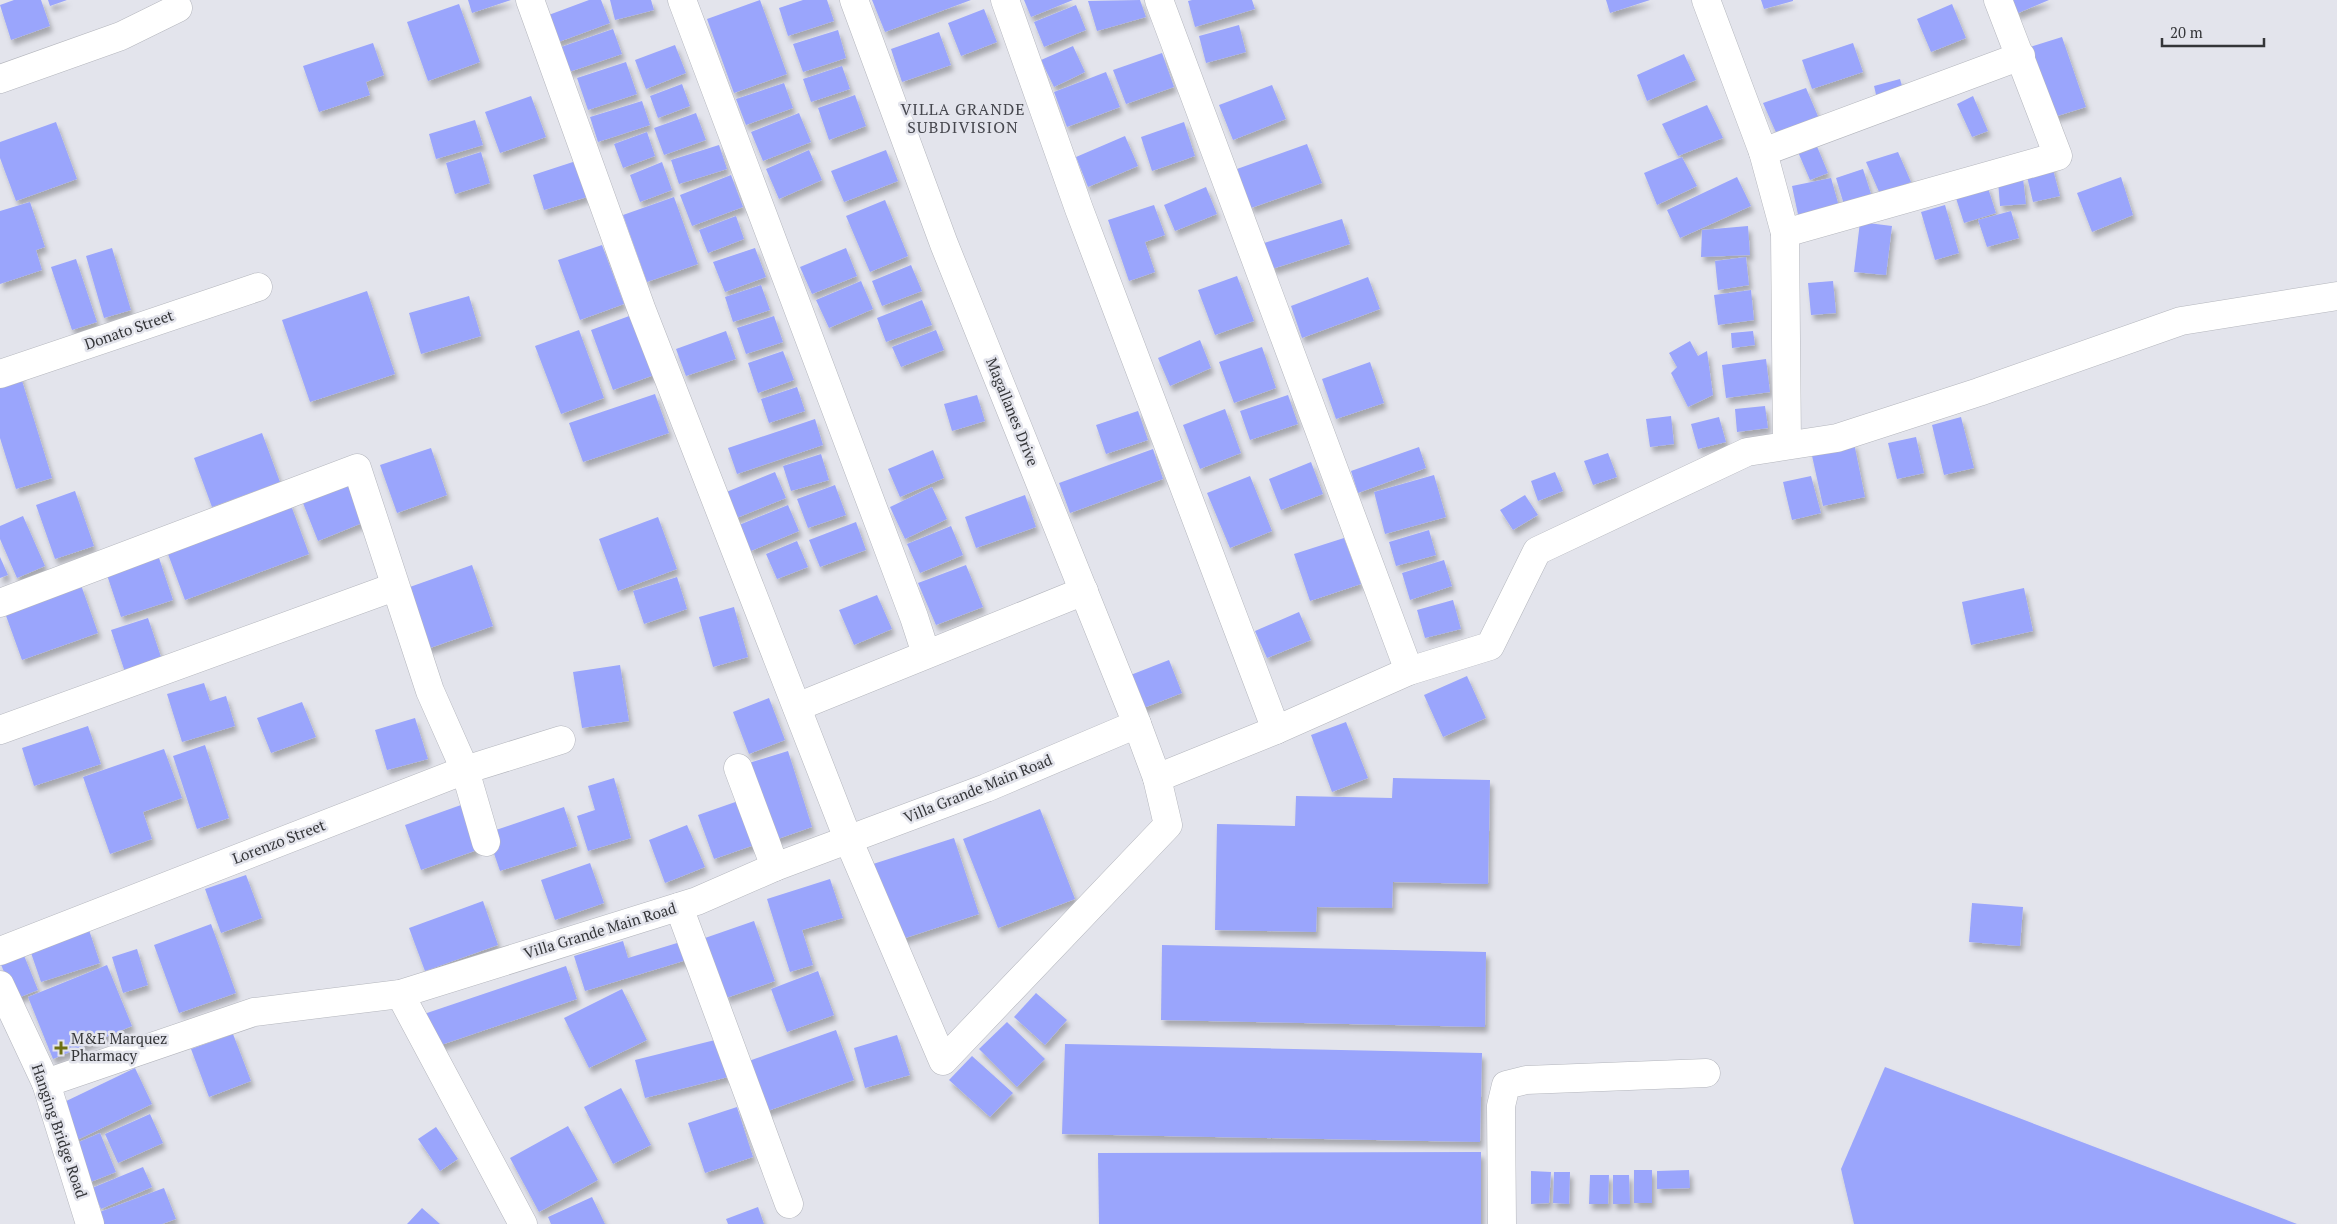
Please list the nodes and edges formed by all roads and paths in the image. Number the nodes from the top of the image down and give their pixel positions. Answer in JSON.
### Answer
{"nodes":[{"id":1,"x":530,"y":0,"type":"edge"},
{"id":2,"x":682,"y":0,"type":"edge"},
{"id":3,"x":854,"y":0,"type":"edge"},
{"id":4,"x":1005,"y":0,"type":"edge"},
{"id":5,"x":1159,"y":0,"type":"edge"},
{"id":6,"x":1706,"y":0,"type":"edge"},
{"id":7,"x":1998,"y":0,"type":"edge"},
{"id":8,"x":178,"y":8,"type":"dead end"},
{"id":9,"x":2021,"y":56,"type":"junction"},
{"id":10,"x":0,"y":79,"type":"edge"},
{"id":11,"x":1763,"y":152,"type":"junction"},
{"id":12,"x":1785,"y":233,"type":"junction"},
{"id":13,"x":258,"y":286,"type":"dead end"},
{"id":14,"x":2337,"y":296,"type":"edge"},
{"id":15,"x":0,"y":374,"type":"edge"},
{"id":16,"x":1787,"y":445,"type":"junction"},
{"id":17,"x":394,"y":587,"type":"junction"},
{"id":18,"x":1084,"y":591,"type":"junction"},
{"id":19,"x":0,"y":603,"type":"edge"},
{"id":20,"x":926,"y":654,"type":"junction"},
{"id":21,"x":1409,"y":671,"type":"junction"},
{"id":22,"x":796,"y":707,"type":"junction"},
{"id":23,"x":1137,"y":724,"type":"junction"},
{"id":24,"x":0,"y":730,"type":"edge"},
{"id":25,"x":1276,"y":730,"type":"junction"},
{"id":26,"x":561,"y":740,"type":"dead end"},
{"id":27,"x":738,"y":768,"type":"dead end"},
{"id":28,"x":465,"y":770,"type":"junction"},
{"id":29,"x":1157,"y":778,"type":"junction"},
{"id":30,"x":848,"y":839,"type":"junction"},
{"id":31,"x":486,"y":842,"type":"dead end"},
{"id":32,"x":775,"y":867,"type":"junction"},
{"id":33,"x":679,"y":906,"type":"junction"},
{"id":34,"x":0,"y":951,"type":"edge"},
{"id":35,"x":0,"y":985,"type":"edge"},
{"id":36,"x":400,"y":994,"type":"junction"},
{"id":37,"x":1706,"y":1073,"type":"dead end"},
{"id":38,"x":46,"y":1083,"type":"junction"},
{"id":39,"x":789,"y":1204,"type":"dead end"},
{"id":40,"x":90,"y":1224,"type":"edge"},
{"id":41,"x":523,"y":1224,"type":"edge"},
{"id":42,"x":1502,"y":1224,"type":"edge"}],
"edges":[{"from":1,"to":22,"type":"street"},
{"from":2,"to":20,"type":"street"},
{"from":3,"to":18,"type":"street","name":"Magallanes Drive"},
{"from":4,"to":25,"type":"street"},
{"from":5,"to":21,"type":"street"},
{"from":6,"to":11,"type":"street"},
{"from":7,"to":9,"type":"street"},
{"from":8,"to":10,"type":"street"},
{"from":9,"to":11,"type":"street"},
{"from":9,"to":12,"type":"street"},
{"from":11,"to":12,"type":"street"},
{"from":12,"to":16,"type":"street"},
{"from":13,"to":15,"type":"street","name":"Donato Street"},
{"from":14,"to":16,"type":"street"},
{"from":16,"to":21,"type":"street"},
{"from":17,"to":19,"type":"street"},
{"from":17,"to":24,"type":"street"},
{"from":17,"to":28,"type":"street"},
{"from":18,"to":20,"type":"street"},
{"from":18,"to":23,"type":"street","name":"Magallanes Drive"},
{"from":20,"to":22,"type":"street"},
{"from":21,"to":25,"type":"street"},
{"from":22,"to":30,"type":"street"},
{"from":23,"to":29,"type":"street","name":"Magallanes Drive"},
{"from":23,"to":30,"type":"street","name":"Villa Grande Main Road"},
{"from":25,"to":29,"type":"street"},
{"from":26,"to":28,"type":"street","name":"Lorenzo Street"},
{"from":27,"to":32,"type":"street"},
{"from":28,"to":31,"type":"street"},
{"from":28,"to":34,"type":"street","name":"Lorenzo Street"},
{"from":29,"to":30,"type":"street","name":"Magallanes Drive"},
{"from":30,"to":32,"type":"street","name":"Villa Grande Main Road"},
{"from":32,"to":33,"type":"street","name":"Villa Grande Main Road"},
{"from":33,"to":36,"type":"street","name":"Villa Grande Main Road"},
{"from":33,"to":39,"type":"street"},
{"from":35,"to":38,"type":"street","name":"Hanging Bridge Road"},
{"from":36,"to":38,"type":"street","name":"Villa Grande Main Road"},
{"from":36,"to":41,"type":"street"},
{"from":37,"to":42,"type":"street"},
{"from":38,"to":40,"type":"street","name":"Hanging Bridge Road"}]}
